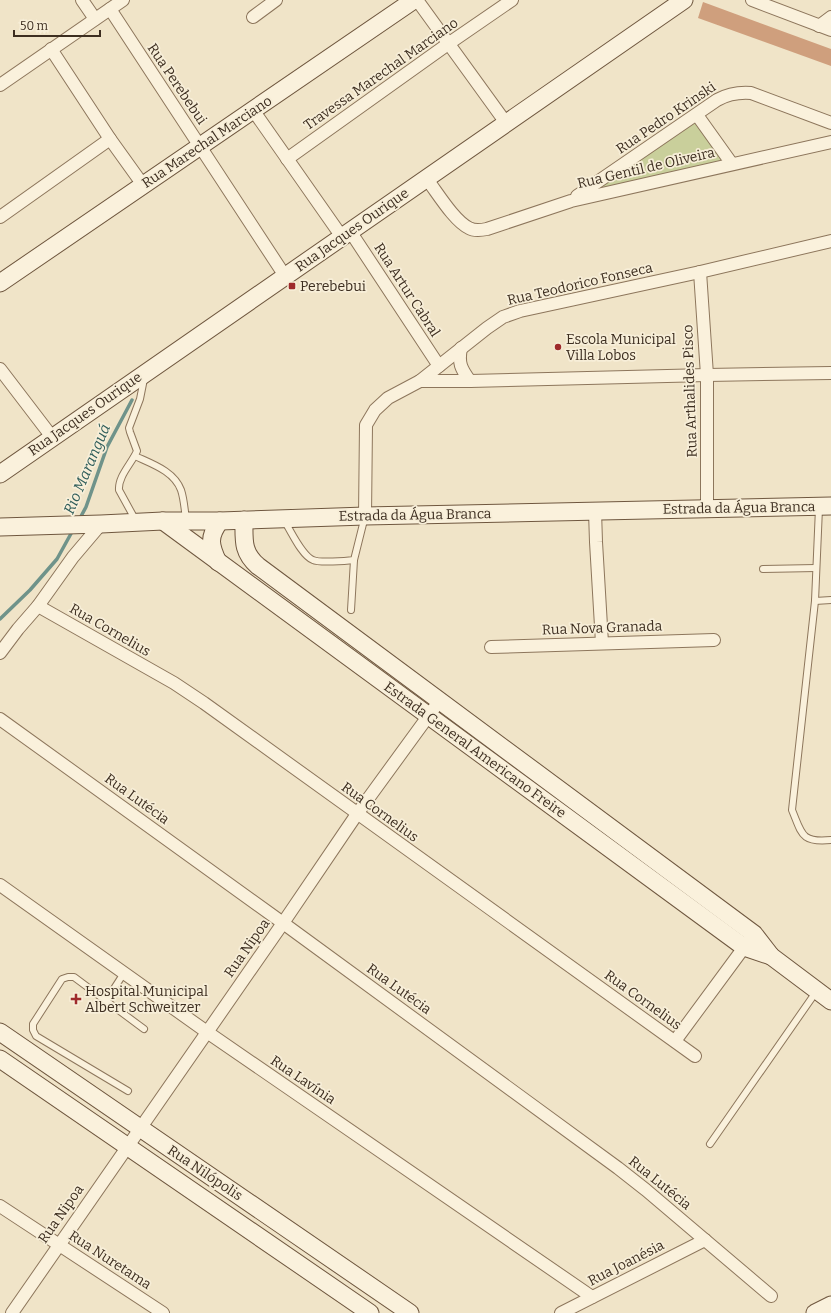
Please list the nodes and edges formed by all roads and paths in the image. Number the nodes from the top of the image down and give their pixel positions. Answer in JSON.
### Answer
{"nodes":[{"id":1,"x":82,"y":0,"type":"edge"},
{"id":2,"x":123,"y":0,"type":"edge"},
{"id":3,"x":276,"y":0,"type":"edge"},
{"id":4,"x":415,"y":0,"type":"edge"},
{"id":5,"x":512,"y":0,"type":"edge"},
{"id":6,"x":684,"y":0,"type":"edge"},
{"id":7,"x":752,"y":0,"type":"edge"},
{"id":8,"x":110,"y":9,"type":"junction"},
{"id":9,"x":253,"y":16,"type":"dead end"},
{"id":10,"x":831,"y":17,"type":"edge"},
{"id":11,"x":95,"y":19,"type":"junction"},
{"id":12,"x":819,"y":26,"type":"junction"},
{"id":13,"x":831,"y":30,"type":"edge"},
{"id":14,"x":448,"y":44,"type":"junction"},
{"id":15,"x":51,"y":49,"type":"junction"},
{"id":16,"x":0,"y":85,"type":"edge"},
{"id":17,"x":253,"y":110,"type":"junction"},
{"id":18,"x":697,"y":115,"type":"junction"},
{"id":19,"x":506,"y":123,"type":"junction"},
{"id":20,"x":831,"y":123,"type":"edge"},
{"id":21,"x":110,"y":139,"type":"junction"},
{"id":22,"x":831,"y":142,"type":"edge"},
{"id":23,"x":201,"y":146,"type":"junction"},
{"id":24,"x":287,"y":159,"type":"junction"},
{"id":25,"x":732,"y":164,"type":"junction"},
{"id":26,"x":426,"y":178,"type":"junction"},
{"id":27,"x":143,"y":186,"type":"junction"},
{"id":28,"x":571,"y":201,"type":"junction"},
{"id":29,"x":0,"y":217,"type":"edge"},
{"id":30,"x":346,"y":234,"type":"junction"},
{"id":31,"x":831,"y":241,"type":"edge"},
{"id":32,"x":700,"y":272,"type":"junction"},
{"id":33,"x":285,"y":276,"type":"junction"},
{"id":34,"x":0,"y":283,"type":"edge"},
{"id":35,"x":461,"y":348,"type":"junction"},
{"id":36,"x":439,"y":366,"type":"junction"},
{"id":37,"x":0,"y":369,"type":"edge"},
{"id":38,"x":145,"y":373,"type":"junction"},
{"id":39,"x":831,"y":373,"type":"edge"},
{"id":40,"x":707,"y":375,"type":"junction"},
{"id":41,"x":420,"y":381,"type":"junction"},
{"id":42,"x":470,"y":381,"type":"junction"},
{"id":43,"x":52,"y":436,"type":"junction"},
{"id":44,"x":135,"y":456,"type":"junction"},
{"id":45,"x":0,"y":474,"type":"edge"},
{"id":46,"x":825,"y":506,"type":"edge"},
{"id":47,"x":707,"y":509,"type":"junction"},
{"id":48,"x":595,"y":512,"type":"junction"},
{"id":49,"x":365,"y":516,"type":"junction"},
{"id":50,"x":283,"y":519,"type":"junction"},
{"id":51,"x":244,"y":520,"type":"junction"},
{"id":52,"x":163,"y":521,"type":"junction"},
{"id":53,"x":186,"y":521,"type":"junction"},
{"id":54,"x":220,"y":521,"type":"junction"},
{"id":55,"x":137,"y":522,"type":"junction"},
{"id":56,"x":96,"y":525,"type":"junction"},
{"id":57,"x":0,"y":527,"type":"edge"},
{"id":58,"x":354,"y":560,"type":"junction"},
{"id":59,"x":218,"y":562,"type":"junction"},
{"id":60,"x":816,"y":568,"type":"junction"},
{"id":61,"x":763,"y":569,"type":"dead end"},
{"id":62,"x":831,"y":600,"type":"edge"},
{"id":63,"x":815,"y":601,"type":"junction"},
{"id":64,"x":38,"y":606,"type":"junction"},
{"id":65,"x":351,"y":610,"type":"dead end"},
{"id":66,"x":714,"y":640,"type":"dead end"},
{"id":67,"x":602,"y":643,"type":"junction"},
{"id":68,"x":491,"y":647,"type":"dead end"},
{"id":69,"x":0,"y":653,"type":"edge"},
{"id":70,"x":440,"y":700,"type":"junction"},
{"id":71,"x":428,"y":716,"type":"junction"},
{"id":72,"x":0,"y":718,"type":"edge"},
{"id":73,"x":357,"y":814,"type":"junction"},
{"id":74,"x":831,"y":840,"type":"edge"},
{"id":75,"x":0,"y":885,"type":"edge"},
{"id":76,"x":283,"y":923,"type":"junction"},
{"id":77,"x":749,"y":941,"type":"junction"},
{"id":78,"x":124,"y":973,"type":"junction"},
{"id":79,"x":817,"y":990,"type":"junction"},
{"id":80,"x":831,"y":1000,"type":"edge"},
{"id":81,"x":106,"y":1001,"type":"junction"},
{"id":82,"x":144,"y":1029,"type":"dead end"},
{"id":83,"x":0,"y":1032,"type":"edge"},
{"id":84,"x":207,"y":1032,"type":"junction"},
{"id":85,"x":674,"y":1041,"type":"junction"},
{"id":86,"x":17,"y":1044,"type":"junction"},
{"id":87,"x":695,"y":1056,"type":"dead end"},
{"id":88,"x":2,"y":1060,"type":"edge"},
{"id":89,"x":128,"y":1091,"type":"dead end"},
{"id":90,"x":97,"y":1098,"type":"junction"},
{"id":91,"x":84,"y":1117,"type":"junction"},
{"id":92,"x":140,"y":1128,"type":"junction"},
{"id":93,"x":710,"y":1144,"type":"dead end"},
{"id":94,"x":127,"y":1146,"type":"junction"},
{"id":95,"x":0,"y":1206,"type":"edge"},
{"id":96,"x":705,"y":1240,"type":"junction"},
{"id":97,"x":58,"y":1245,"type":"junction"},
{"id":98,"x":771,"y":1296,"type":"dead end"},
{"id":99,"x":592,"y":1297,"type":"junction"},
{"id":100,"x":831,"y":1305,"type":"edge"},
{"id":101,"x":12,"y":1313,"type":"edge"},
{"id":102,"x":163,"y":1313,"type":"edge"},
{"id":103,"x":370,"y":1313,"type":"edge"},
{"id":104,"x":410,"y":1313,"type":"edge"},
{"id":105,"x":561,"y":1313,"type":"edge"},
{"id":106,"x":815,"y":1313,"type":"edge"}],
"edges":[{"from":1,"to":11,"type":"street"},
{"from":2,"to":8,"type":"street"},
{"from":3,"to":9,"type":"street"},
{"from":4,"to":14,"type":"street"},
{"from":4,"to":17,"type":"main road","name":"Rua Marechal Marciano"},
{"from":5,"to":14,"type":"street","name":"Travessa Marechal Marciano"},
{"from":6,"to":19,"type":"main road","name":"Rua Jacques Ourique"},
{"from":7,"to":12,"type":"street"},
{"from":8,"to":11,"type":"street"},
{"from":8,"to":23,"type":"street","name":"Rua Perebebui"},
{"from":10,"to":12,"type":"street"},
{"from":11,"to":15,"type":"street"},
{"from":12,"to":13,"type":"street"},
{"from":14,"to":19,"type":"street"},
{"from":14,"to":24,"type":"street","name":"Travessa Marechal Marciano"},
{"from":15,"to":16,"type":"street"},
{"from":15,"to":21,"type":"street"},
{"from":17,"to":23,"type":"main road","name":"Rua Marechal Marciano"},
{"from":17,"to":24,"type":"street","name":"Rua Artur Cabral"},
{"from":18,"to":20,"type":"street","name":"Rua Pedro Krinski"},
{"from":18,"to":25,"type":"street"},
{"from":18,"to":28,"type":"street","name":"Rua Pedro Krinski"},
{"from":19,"to":26,"type":"main road","name":"Rua Jacques Ourique"},
{"from":21,"to":27,"type":"street"},
{"from":21,"to":29,"type":"street"},
{"from":22,"to":25,"type":"street","name":"Rua Gentil de Oliveira"},
{"from":23,"to":27,"type":"main road","name":"Rua Marechal Marciano"},
{"from":23,"to":33,"type":"street","name":"Rua Perebebui"},
{"from":24,"to":30,"type":"street","name":"Rua Artur Cabral"},
{"from":25,"to":28,"type":"street","name":"Rua Gentil de Oliveira"},
{"from":26,"to":28,"type":"street","name":"Rua Gentil de Oliveira"},
{"from":26,"to":30,"type":"main road","name":"Rua Jacques Ourique"},
{"from":27,"to":34,"type":"main road","name":"Rua Marechal Marciano"},
{"from":30,"to":33,"type":"main road","name":"Rua Jacques Ourique"},
{"from":30,"to":36,"type":"street","name":"Rua Artur Cabral"},
{"from":31,"to":32,"type":"street","name":"Rua Teodorico Fonseca"},
{"from":32,"to":35,"type":"street","name":"Rua Teodorico Fonseca"},
{"from":32,"to":40,"type":"street","name":"Rua Arthalides Pisco"},
{"from":33,"to":38,"type":"main road","name":"Rua Jacques Ourique"},
{"from":35,"to":36,"type":"street","name":"Rua Teodorico Fonseca"},
{"from":35,"to":42,"type":"street"},
{"from":36,"to":41,"type":"street","name":"Rua Teodorico Fonseca"},
{"from":37,"to":43,"type":"street"},
{"from":38,"to":43,"type":"main road","name":"Rua Jacques Ourique"},
{"from":38,"to":44,"type":"lane"},
{"from":39,"to":40,"type":"street"},
{"from":40,"to":42,"type":"street"},
{"from":40,"to":47,"type":"street","name":"Rua Arthalides Pisco"},
{"from":41,"to":42,"type":"street"},
{"from":41,"to":49,"type":"street","name":"Rua Teodorico Fonseca"},
{"from":43,"to":45,"type":"main road","name":"Rua Jacques Ourique"},
{"from":44,"to":53,"type":"lane"},
{"from":44,"to":55,"type":"lane"},
{"from":46,"to":47,"type":"main road","name":"Estrada da Água Branca"},
{"from":46,"to":60,"type":"lane"},
{"from":47,"to":48,"type":"main road","name":"Estrada da Água Branca"},
{"from":48,"to":49,"type":"main road","name":"Estrada da Água Branca"},
{"from":48,"to":67,"type":"street"},
{"from":49,"to":50,"type":"main road","name":"Estrada da Água Branca"},
{"from":49,"to":58,"type":"lane"},
{"from":50,"to":51,"type":"main road","name":"Estrada da Água Branca"},
{"from":50,"to":58,"type":"lane"},
{"from":51,"to":54,"type":"main road","name":"Estrada da Água Branca"},
{"from":51,"to":70,"type":"main road","name":"Estrada General Americano Freire"},
{"from":52,"to":53,"type":"main road","name":"Estrada da Água Branca"},
{"from":52,"to":55,"type":"main road","name":"Estrada da Água Branca"},
{"from":52,"to":59,"type":"main road","name":"Estrada General Americano Freire"},
{"from":53,"to":54,"type":"main road","name":"Estrada da Água Branca"},
{"from":54,"to":59,"type":"main road"},
{"from":55,"to":56,"type":"main road","name":"Estrada da Água Branca"},
{"from":56,"to":57,"type":"main road","name":"Estrada da Água Branca"},
{"from":56,"to":64,"type":"street"},
{"from":58,"to":65,"type":"lane"},
{"from":59,"to":71,"type":"main road","name":"Estrada General Americano Freire"},
{"from":60,"to":61,"type":"lane"},
{"from":60,"to":63,"type":"lane"},
{"from":62,"to":63,"type":"lane"},
{"from":63,"to":74,"type":"lane"},
{"from":64,"to":69,"type":"street"},
{"from":64,"to":73,"type":"street","name":"Rua Cornelius"},
{"from":66,"to":67,"type":"street","name":"Rua Nova Granada"},
{"from":67,"to":68,"type":"street","name":"Rua Nova Granada"},
{"from":70,"to":71,"type":"street","name":"Rua Nipoa"},
{"from":70,"to":77,"type":"main road","name":"Estrada General Americano Freire"},
{"from":71,"to":73,"type":"street","name":"Rua Nipoa"},
{"from":71,"to":77,"type":"main road","name":"Estrada General Americano Freire"},
{"from":72,"to":76,"type":"street","name":"Rua Lutécia"},
{"from":73,"to":76,"type":"street","name":"Rua Nipoa"},
{"from":73,"to":85,"type":"street","name":"Rua Cornelius"},
{"from":75,"to":78,"type":"street","name":"Rua Lavínia"},
{"from":76,"to":84,"type":"street","name":"Rua Nipoa"},
{"from":76,"to":96,"type":"street","name":"Rua Lutécia"},
{"from":77,"to":79,"type":"main road","name":"Estrada General Americano Freire"},
{"from":77,"to":85,"type":"street"},
{"from":78,"to":81,"type":"lane"},
{"from":78,"to":84,"type":"street","name":"Rua Lavínia"},
{"from":79,"to":80,"type":"main road","name":"Estrada General Americano Freire"},
{"from":79,"to":93,"type":"lane"},
{"from":81,"to":82,"type":"lane"},
{"from":81,"to":89,"type":"lane"},
{"from":83,"to":86,"type":"main road","name":"Rua Nilópolis"},
{"from":84,"to":92,"type":"street","name":"Rua Nipoa"},
{"from":84,"to":99,"type":"street","name":"Rua Lavínia"},
{"from":85,"to":87,"type":"street","name":"Rua Cornelius"},
{"from":86,"to":88,"type":"main road"},
{"from":86,"to":90,"type":"main road","name":"Rua Nilópolis"},
{"from":88,"to":91,"type":"main road","name":"Rua Nilópolis"},
{"from":90,"to":91,"type":"main road"},
{"from":90,"to":92,"type":"main road","name":"Rua Nilópolis"},
{"from":91,"to":94,"type":"main road","name":"Rua Nilópolis"},
{"from":92,"to":94,"type":"street","name":"Rua Nipoa"},
{"from":92,"to":104,"type":"main road","name":"Rua Nilópolis"},
{"from":94,"to":97,"type":"street","name":"Rua Nipoa"},
{"from":94,"to":103,"type":"main road","name":"Rua Nilópolis"},
{"from":95,"to":97,"type":"street","name":"Rua Nuretama"},
{"from":96,"to":98,"type":"street","name":"Rua Lutécia"},
{"from":96,"to":99,"type":"street","name":"Rua Joanésia"},
{"from":97,"to":101,"type":"street","name":"Rua Nipoa"},
{"from":97,"to":102,"type":"street","name":"Rua Nuretama"},
{"from":99,"to":105,"type":"street","name":"Rua Joanésia"},
{"from":100,"to":106,"type":"main road"}]}
